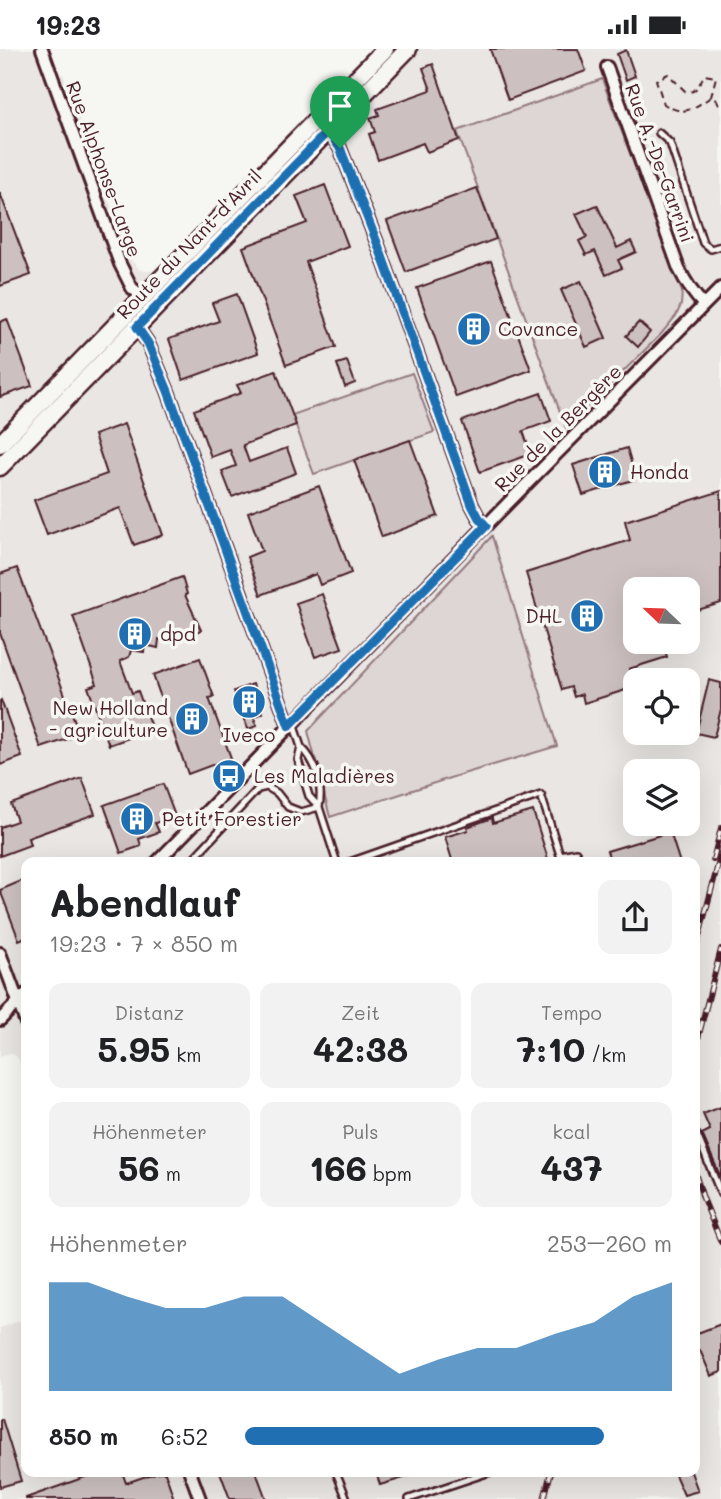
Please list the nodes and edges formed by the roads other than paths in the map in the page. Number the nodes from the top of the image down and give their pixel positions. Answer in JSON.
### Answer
{"nodes":[{"id":1,"x":42,"y":49,"type":"edge"},
{"id":2,"x":385,"y":49,"type":"edge"},
{"id":3,"x":408,"y":49,"type":"edge"},
{"id":4,"x":607,"y":67,"type":"dead end"},
{"id":5,"x":328,"y":131,"type":"junction"},
{"id":6,"x":659,"y":133,"type":"dead end"},
{"id":7,"x":721,"y":246,"type":"edge"},
{"id":8,"x":721,"y":288,"type":"edge"},
{"id":9,"x":142,"y":296,"type":"junction"},
{"id":10,"x":704,"y":305,"type":"junction"},
{"id":11,"x":137,"y":327,"type":"junction"},
{"id":12,"x":0,"y":443,"type":"edge"},
{"id":13,"x":0,"y":467,"type":"edge"},
{"id":14,"x":486,"y":526,"type":"junction"},
{"id":15,"x":291,"y":724,"type":"junction"},
{"id":16,"x":301,"y":747,"type":"junction"},
{"id":17,"x":319,"y":807,"type":"junction"},
{"id":18,"x":162,"y":857,"type":"edge"},
{"id":19,"x":195,"y":857,"type":"edge"},
{"id":20,"x":335,"y":857,"type":"edge"},
{"id":21,"x":364,"y":857,"type":"edge"},
{"id":22,"x":578,"y":857,"type":"edge"},
{"id":23,"x":0,"y":953,"type":"edge"},
{"id":24,"x":21,"y":996,"type":"edge"},
{"id":25,"x":21,"y":999,"type":"edge"},
{"id":26,"x":0,"y":1020,"type":"edge"},
{"id":27,"x":700,"y":1142,"type":"edge"},
{"id":28,"x":721,"y":1194,"type":"edge"},
{"id":29,"x":192,"y":1477,"type":"edge"},
{"id":30,"x":338,"y":1477,"type":"edge"},
{"id":31,"x":475,"y":1477,"type":"edge"},
{"id":32,"x":200,"y":1499,"type":"edge"},
{"id":33,"x":347,"y":1499,"type":"edge"},
{"id":34,"x":409,"y":1499,"type":"edge"}],
"edges":[{"from":1,"to":9,"type":"street","name":"Rue Alphonse-Large"},
{"from":2,"to":9,"type":"main road","name":"Route du Nant-d'Avril"},
{"from":3,"to":5,"type":"main road","name":"Route du Nant-d'Avril"},
{"from":4,"to":10,"type":"street","name":"Rue A.-De-Garrini"},
{"from":5,"to":11,"type":"main road","name":"Route du Nant-d'Avril"},
{"from":5,"to":14,"type":"street"},
{"from":6,"to":7,"type":"lane"},
{"from":8,"to":10,"type":"street","name":"Rue de la Bergère"},
{"from":9,"to":12,"type":"main road","name":"Route du Nant-d'Avril"},
{"from":10,"to":14,"type":"street","name":"Rue de la Bergère"},
{"from":11,"to":13,"type":"main road","name":"Route du Nant-d'Avril"},
{"from":11,"to":15,"type":"street"},
{"from":14,"to":15,"type":"street","name":"Rue de la Bergère"},
{"from":15,"to":16,"type":"lane"},
{"from":15,"to":18,"type":"street","name":"Rue de la Bergère"},
{"from":16,"to":17,"type":"lane"},
{"from":16,"to":17,"type":"lane"},
{"from":17,"to":19,"type":"lane"},
{"from":17,"to":20,"type":"lane"},
{"from":21,"to":22,"type":"lane"},
{"from":23,"to":24,"type":"street"},
{"from":25,"to":26,"type":"street"},
{"from":27,"to":28,"type":"lane"},
{"from":29,"to":32,"type":"street"},
{"from":30,"to":33,"type":"lane"},
{"from":31,"to":34,"type":"lane"}]}
